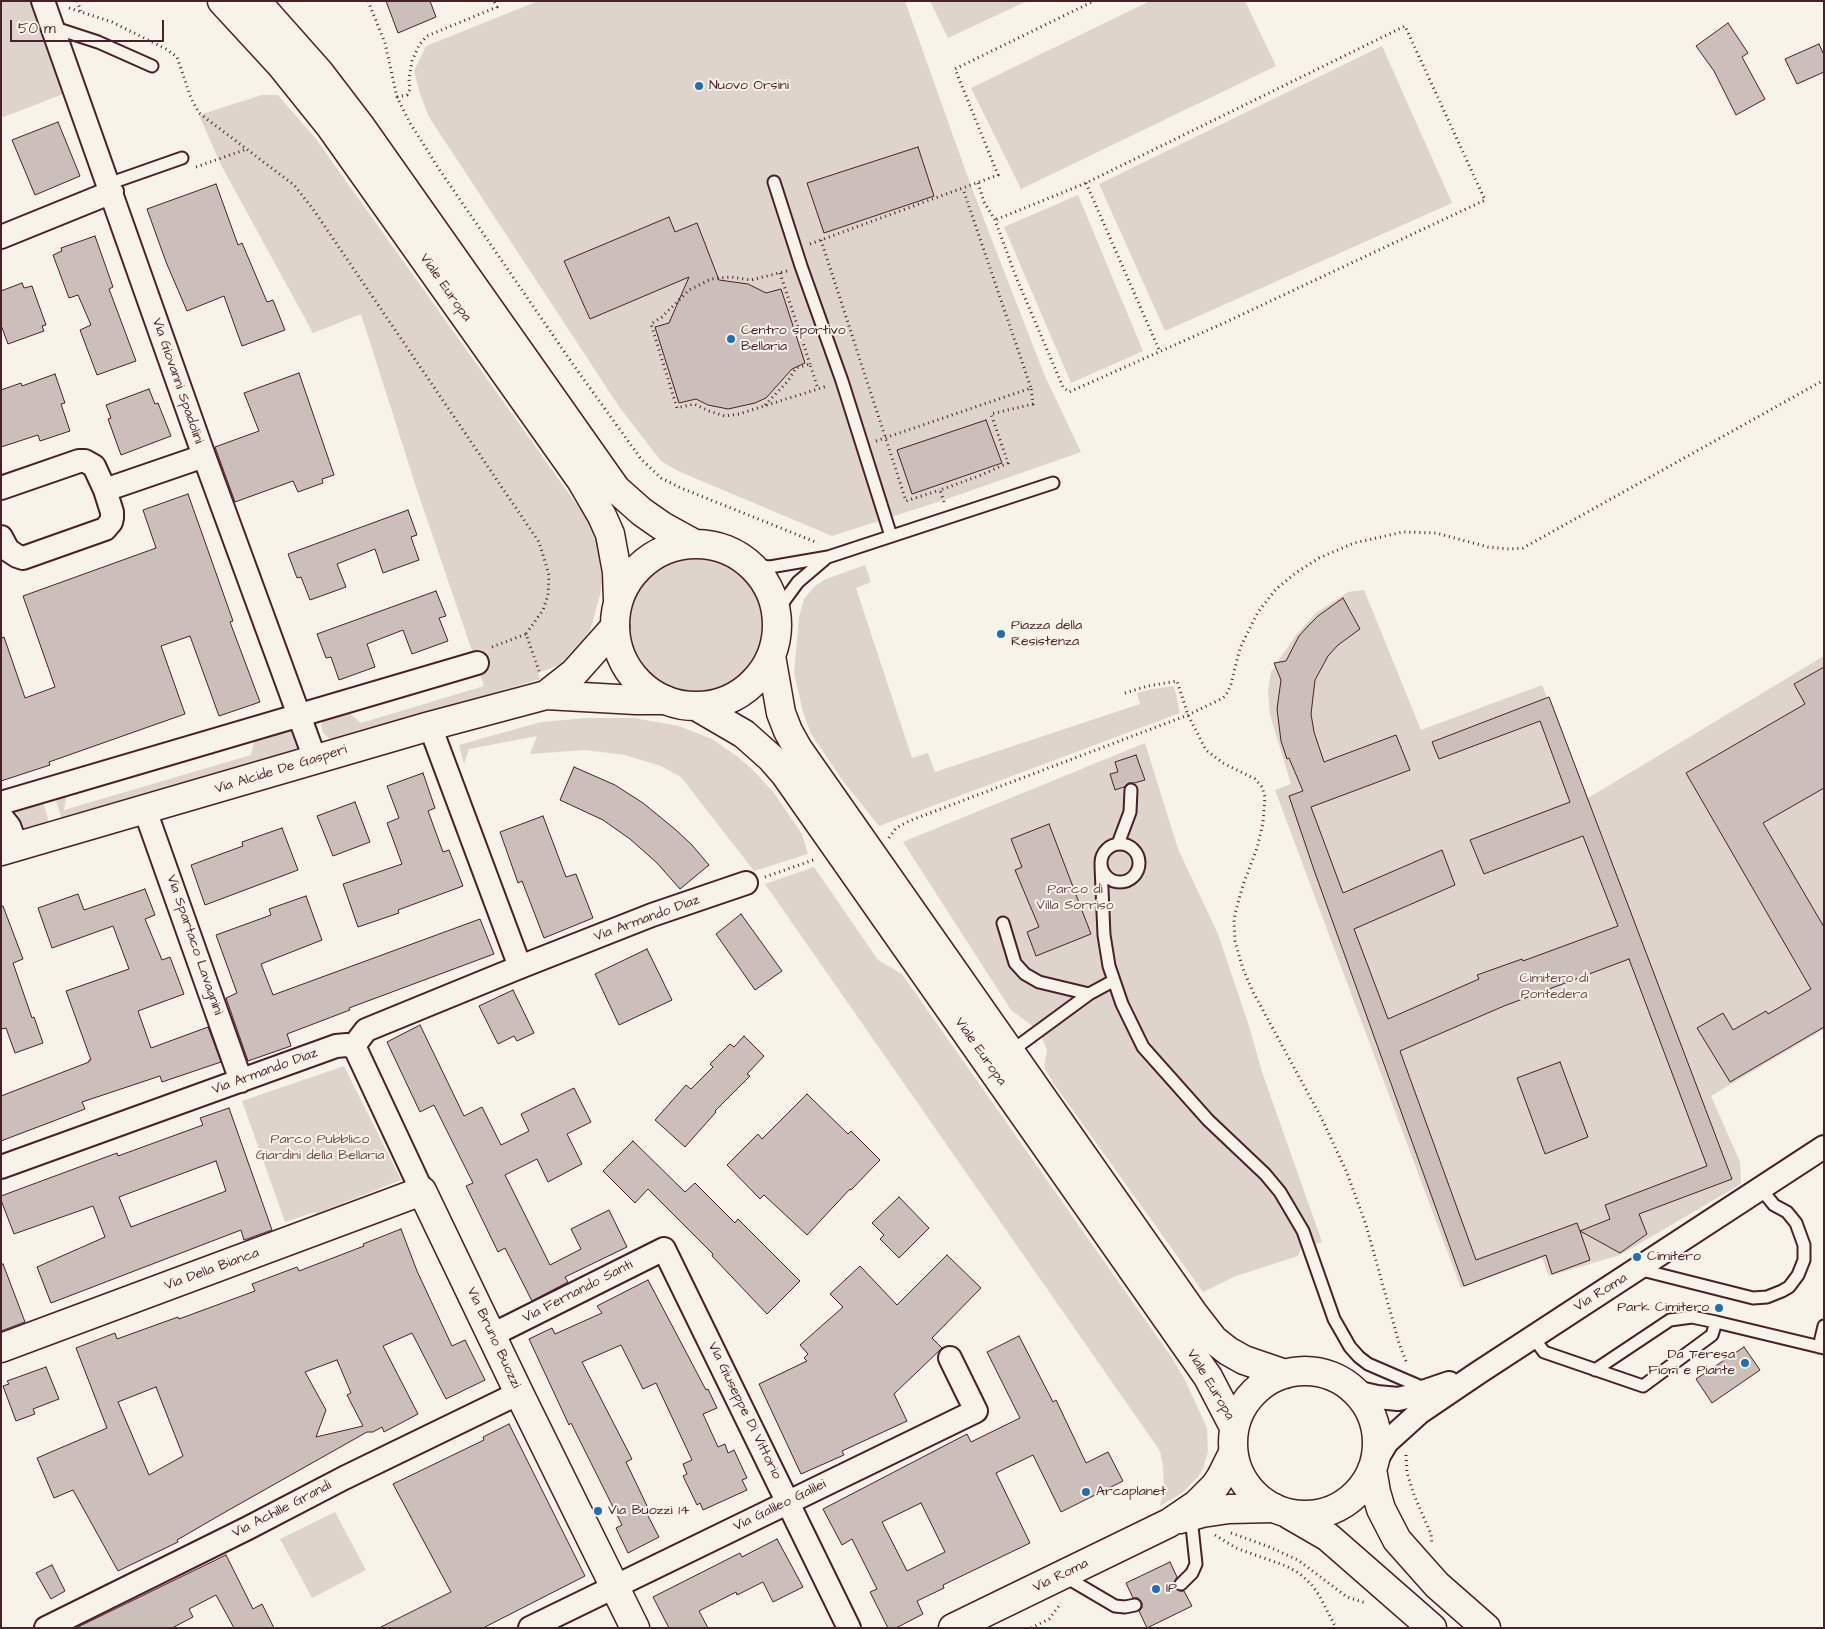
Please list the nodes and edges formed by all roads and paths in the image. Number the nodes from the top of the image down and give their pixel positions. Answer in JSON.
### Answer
{"nodes":[{"id":1,"x":77,"y":1,"type":"edge"},
{"id":2,"x":222,"y":1,"type":"edge"},
{"id":3,"x":256,"y":1,"type":"edge"},
{"id":4,"x":368,"y":1,"type":"edge"},
{"id":5,"x":494,"y":1,"type":"edge"},
{"id":6,"x":1094,"y":1,"type":"edge"},
{"id":7,"x":53,"y":4,"type":"edge"},
{"id":8,"x":82,"y":11,"type":"junction"},
{"id":9,"x":52,"y":28,"type":"junction"},
{"id":10,"x":152,"y":66,"type":"dead end"},
{"id":11,"x":398,"y":97,"type":"junction"},
{"id":12,"x":182,"y":158,"type":"dead end"},
{"id":13,"x":774,"y":182,"type":"dead end"},
{"id":14,"x":978,"y":183,"type":"junction"},
{"id":15,"x":1086,"y":183,"type":"junction"},
{"id":16,"x":110,"y":188,"type":"junction"},
{"id":17,"x":963,"y":189,"type":"junction"},
{"id":18,"x":995,"y":220,"type":"junction"},
{"id":19,"x":1,"y":238,"type":"edge"},
{"id":20,"x":821,"y":240,"type":"junction"},
{"id":21,"x":796,"y":249,"type":"junction"},
{"id":22,"x":801,"y":266,"type":"junction"},
{"id":23,"x":780,"y":273,"type":"junction"},
{"id":24,"x":1160,"y":352,"type":"junction"},
{"id":25,"x":810,"y":364,"type":"junction"},
{"id":26,"x":1824,"y":380,"type":"edge"},
{"id":27,"x":842,"y":381,"type":"junction"},
{"id":28,"x":1031,"y":388,"type":"junction"},
{"id":29,"x":818,"y":389,"type":"junction"},
{"id":30,"x":765,"y":406,"type":"junction"},
{"id":31,"x":885,"y":438,"type":"junction"},
{"id":32,"x":862,"y":446,"type":"junction"},
{"id":33,"x":204,"y":456,"type":"junction"},
{"id":34,"x":1053,"y":483,"type":"dead end"},
{"id":35,"x":1,"y":488,"type":"edge"},
{"id":36,"x":105,"y":490,"type":"junction"},
{"id":37,"x":940,"y":490,"type":"junction"},
{"id":38,"x":949,"y":517,"type":"junction"},
{"id":39,"x":891,"y":536,"type":"junction"},
{"id":40,"x":1,"y":537,"type":"edge"},
{"id":41,"x":693,"y":543,"type":"junction"},
{"id":42,"x":842,"y":552,"type":"junction"},
{"id":43,"x":828,"y":557,"type":"junction"},
{"id":44,"x":751,"y":565,"type":"junction"},
{"id":45,"x":776,"y":612,"type":"junction"},
{"id":46,"x":616,"y":614,"type":"junction"},
{"id":47,"x":526,"y":634,"type":"junction"},
{"id":48,"x":771,"y":656,"type":"junction"},
{"id":49,"x":477,"y":663,"type":"joint"},
{"id":50,"x":1125,"y":693,"type":"dead end"},
{"id":51,"x":546,"y":694,"type":"junction"},
{"id":52,"x":665,"y":700,"type":"junction"},
{"id":53,"x":696,"y":706,"type":"junction"},
{"id":54,"x":1188,"y":715,"type":"junction"},
{"id":55,"x":299,"y":716,"type":"junction"},
{"id":56,"x":430,"y":726,"type":"junction"},
{"id":57,"x":315,"y":759,"type":"junction"},
{"id":58,"x":1131,"y":790,"type":"dead end"},
{"id":59,"x":1,"y":802,"type":"edge"},
{"id":60,"x":145,"y":810,"type":"junction"},
{"id":61,"x":1,"y":816,"type":"edge"},
{"id":62,"x":890,"y":834,"type":"dead end"},
{"id":63,"x":1118,"y":844,"type":"junction"},
{"id":64,"x":9,"y":849,"type":"edge"},
{"id":65,"x":821,"y":857,"type":"dead end"},
{"id":66,"x":1101,"y":866,"type":"junction"},
{"id":67,"x":1112,"y":881,"type":"junction"},
{"id":68,"x":746,"y":883,"type":"joint"},
{"id":69,"x":1102,"y":890,"type":"junction"},
{"id":70,"x":1003,"y":923,"type":"dead end"},
{"id":71,"x":520,"y":966,"type":"junction"},
{"id":72,"x":1113,"y":981,"type":"junction"},
{"id":73,"x":1089,"y":994,"type":"junction"},
{"id":74,"x":353,"y":1047,"type":"junction"},
{"id":75,"x":1010,"y":1052,"type":"junction"},
{"id":76,"x":241,"y":1081,"type":"junction"},
{"id":77,"x":1824,"y":1148,"type":"edge"},
{"id":78,"x":1,"y":1167,"type":"edge"},
{"id":79,"x":1760,"y":1189,"type":"junction"},
{"id":80,"x":422,"y":1191,"type":"junction"},
{"id":81,"x":664,"y":1249,"type":"joint"},
{"id":82,"x":1638,"y":1269,"type":"junction"},
{"id":83,"x":1716,"y":1322,"type":"junction"},
{"id":84,"x":1824,"y":1326,"type":"edge"},
{"id":85,"x":492,"y":1335,"type":"junction"},
{"id":86,"x":1532,"y":1337,"type":"junction"},
{"id":87,"x":1821,"y":1347,"type":"edge"},
{"id":88,"x":1,"y":1348,"type":"edge"},
{"id":89,"x":950,"y":1358,"type":"dead end"},
{"id":90,"x":1595,"y":1370,"type":"junction"},
{"id":91,"x":1478,"y":1372,"type":"junction"},
{"id":92,"x":1285,"y":1374,"type":"junction"},
{"id":93,"x":1430,"y":1390,"type":"junction"},
{"id":94,"x":1355,"y":1392,"type":"junction"},
{"id":95,"x":519,"y":1393,"type":"junction"},
{"id":96,"x":1234,"y":1440,"type":"junction"},
{"id":97,"x":1408,"y":1449,"type":"dead end"},
{"id":98,"x":1373,"y":1465,"type":"junction"},
{"id":99,"x":789,"y":1502,"type":"junction"},
{"id":100,"x":1280,"y":1510,"type":"junction"},
{"id":101,"x":1189,"y":1523,"type":"junction"},
{"id":102,"x":1224,"y":1529,"type":"dead end"},
{"id":103,"x":1431,"y":1549,"type":"dead end"},
{"id":104,"x":1062,"y":1576,"type":"junction"},
{"id":105,"x":1181,"y":1584,"type":"dead end"},
{"id":106,"x":615,"y":1587,"type":"junction"},
{"id":107,"x":1373,"y":1603,"type":"dead end"},
{"id":108,"x":1135,"y":1605,"type":"dead end"},
{"id":109,"x":46,"y":1628,"type":"edge"},
{"id":110,"x":530,"y":1628,"type":"edge"},
{"id":111,"x":635,"y":1628,"type":"edge"},
{"id":112,"x":849,"y":1628,"type":"edge"},
{"id":113,"x":954,"y":1628,"type":"edge"},
{"id":114,"x":1336,"y":1628,"type":"edge"},
{"id":115,"x":1432,"y":1628,"type":"edge"},
{"id":116,"x":1486,"y":1628,"type":"edge"}],
"edges":[{"from":1,"to":8,"type":"path"},
{"from":2,"to":46,"type":"main road","name":"Viale Europa"},
{"from":3,"to":41,"type":"main road","name":"Viale Europa"},
{"from":4,"to":11,"type":"path"},
{"from":5,"to":11,"type":"path"},
{"from":6,"to":14,"type":"path"},
{"from":7,"to":8,"type":"path"},
{"from":7,"to":9,"type":"street","name":"Via Giovanni Spadolini"},
{"from":8,"to":47,"type":"path"},
{"from":9,"to":10,"type":"lane"},
{"from":9,"to":16,"type":"street","name":"Via Giovanni Spadolini"},
{"from":11,"to":42,"type":"path"},
{"from":12,"to":16,"type":"lane"},
{"from":13,"to":21,"type":"lane"},
{"from":14,"to":17,"type":"path"},
{"from":14,"to":18,"type":"path"},
{"from":15,"to":18,"type":"path"},
{"from":15,"to":24,"type":"path"},
{"from":15,"to":24,"type":"path"},
{"from":16,"to":19,"type":"street"},
{"from":16,"to":33,"type":"street","name":"Via Giovanni Spadolini"},
{"from":17,"to":20,"type":"path"},
{"from":17,"to":28,"type":"path"},
{"from":18,"to":24,"type":"path"},
{"from":20,"to":21,"type":"path"},
{"from":20,"to":31,"type":"path"},
{"from":21,"to":22,"type":"lane"},
{"from":22,"to":23,"type":"path"},
{"from":22,"to":27,"type":"lane"},
{"from":23,"to":25,"type":"path"},
{"from":23,"to":30,"type":"path"},
{"from":25,"to":29,"type":"path"},
{"from":25,"to":30,"type":"path"},
{"from":26,"to":54,"type":"path"},
{"from":27,"to":29,"type":"path"},
{"from":27,"to":32,"type":"lane"},
{"from":28,"to":31,"type":"path"},
{"from":28,"to":37,"type":"path"},
{"from":29,"to":30,"type":"path"},
{"from":31,"to":32,"type":"path"},
{"from":31,"to":37,"type":"path"},
{"from":32,"to":39,"type":"lane"},
{"from":33,"to":36,"type":"street"},
{"from":33,"to":55,"type":"street","name":"Via Giovanni Spadolini"},
{"from":34,"to":38,"type":"lane"},
{"from":35,"to":36,"type":"street"},
{"from":36,"to":40,"type":"street"},
{"from":37,"to":38,"type":"path"},
{"from":38,"to":39,"type":"lane"},
{"from":39,"to":42,"type":"lane"},
{"from":41,"to":44,"type":"main road","name":"Viale Europa"},
{"from":41,"to":46,"type":"main road","name":"Viale Europa"},
{"from":42,"to":43,"type":"lane"},
{"from":43,"to":44,"type":"lane"},
{"from":43,"to":45,"type":"lane"},
{"from":44,"to":45,"type":"main road","name":"Viale Europa"},
{"from":45,"to":48,"type":"main road","name":"Viale Europa"},
{"from":46,"to":51,"type":"main road","name":"Via Alcide De Gasperi"},
{"from":46,"to":52,"type":"main road","name":"Viale Europa"},
{"from":47,"to":49,"type":"path"},
{"from":47,"to":51,"type":"path"},
{"from":48,"to":53,"type":"main road","name":"Viale Europa"},
{"from":48,"to":75,"type":"main road","name":"Viale Europa"},
{"from":49,"to":55,"type":"street"},
{"from":50,"to":54,"type":"path"},
{"from":51,"to":52,"type":"main road","name":"Via Alcide De Gasperi"},
{"from":51,"to":56,"type":"main road","name":"Via Alcide De Gasperi"},
{"from":52,"to":53,"type":"main road","name":"Viale Europa"},
{"from":53,"to":96,"type":"main road","name":"Viale Europa"},
{"from":54,"to":62,"type":"path"},
{"from":54,"to":93,"type":"path"},
{"from":55,"to":57,"type":"street","name":"Via Giovanni Spadolini"},
{"from":55,"to":59,"type":"street"},
{"from":56,"to":57,"type":"main road","name":"Via Alcide De Gasperi"},
{"from":56,"to":71,"type":"street"},
{"from":57,"to":60,"type":"main road","name":"Via Alcide De Gasperi"},
{"from":58,"to":63,"type":"lane"},
{"from":60,"to":64,"type":"main road","name":"Via Alcide De Gasperi"},
{"from":60,"to":76,"type":"street","name":"Via Spartaco Lavagnini"},
{"from":61,"to":64,"type":"street","name":"Via Alcide De Gasperi"},
{"from":63,"to":66,"type":"lane"},
{"from":63,"to":67,"type":"lane"},
{"from":65,"to":68,"type":"path"},
{"from":66,"to":67,"type":"lane"},
{"from":66,"to":69,"type":"lane"},
{"from":67,"to":69,"type":"lane"},
{"from":68,"to":71,"type":"street","name":"Via Armando Diaz"},
{"from":69,"to":72,"type":"lane"},
{"from":70,"to":73,"type":"lane"},
{"from":71,"to":74,"type":"street","name":"Via Armando Diaz"},
{"from":72,"to":73,"type":"lane"},
{"from":72,"to":93,"type":"lane"},
{"from":73,"to":75,"type":"lane"},
{"from":74,"to":76,"type":"street","name":"Via Armando Diaz"},
{"from":74,"to":80,"type":"street","name":"Via Bruno Buozzi"},
{"from":75,"to":92,"type":"main road","name":"Viale Europa"},
{"from":76,"to":78,"type":"street","name":"Via Armando Diaz"},
{"from":77,"to":79,"type":"street","name":"Via Roma"},
{"from":79,"to":82,"type":"street","name":"Via Roma"},
{"from":79,"to":82,"type":"lane"},
{"from":80,"to":85,"type":"main road","name":"Via Bruno Buozzi"},
{"from":80,"to":88,"type":"main road","name":"Via Della Bianca"},
{"from":81,"to":85,"type":"street","name":"Via Fernando Santi"},
{"from":81,"to":99,"type":"street","name":"Via Giuseppe Di Vittorio"},
{"from":82,"to":86,"type":"street","name":"Via Roma"},
{"from":83,"to":87,"type":"lane"},
{"from":83,"to":90,"type":"lane"},
{"from":83,"to":90,"type":"lane"},
{"from":84,"to":87,"type":"lane"},
{"from":85,"to":95,"type":"main road","name":"Via Bruno Buozzi"},
{"from":86,"to":90,"type":"lane"},
{"from":86,"to":91,"type":"street","name":"Via Roma"},
{"from":89,"to":99,"type":"street","name":"Via Galileo Galilei"},
{"from":91,"to":93,"type":"street","name":"Via Roma"},
{"from":91,"to":98,"type":"street","name":"Via Roma"},
{"from":92,"to":94,"type":"main road","name":"Viale Europa"},
{"from":92,"to":96,"type":"main road","name":"Viale Europa"},
{"from":93,"to":94,"type":"street","name":"Via Roma"},
{"from":94,"to":98,"type":"main road","name":"Viale Europa"},
{"from":95,"to":106,"type":"main road","name":"Via Bruno Buozzi"},
{"from":95,"to":109,"type":"street","name":"Via Achille Grandi"},
{"from":96,"to":100,"type":"main road","name":"Viale Europa"},
{"from":96,"to":101,"type":"main road","name":"Via Roma"},
{"from":97,"to":103,"type":"path"},
{"from":98,"to":100,"type":"main road","name":"Viale Europa"},
{"from":98,"to":116,"type":"main road","name":"Viale Europa"},
{"from":99,"to":106,"type":"street","name":"Via Galileo Galilei"},
{"from":99,"to":112,"type":"street","name":"Via Giuseppe Di Vittorio"},
{"from":100,"to":101,"type":"main road","name":"Via Roma"},
{"from":100,"to":115,"type":"main road","name":"Viale Europa"},
{"from":101,"to":104,"type":"main road","name":"Via Roma"},
{"from":101,"to":105,"type":"lane"},
{"from":101,"to":114,"type":"path"},
{"from":102,"to":107,"type":"path"},
{"from":104,"to":108,"type":"lane"},
{"from":104,"to":113,"type":"main road","name":"Via Roma"},
{"from":106,"to":110,"type":"street","name":"Via Galileo Galilei"},
{"from":106,"to":111,"type":"main road","name":"Via Bruno Buozzi"}]}
